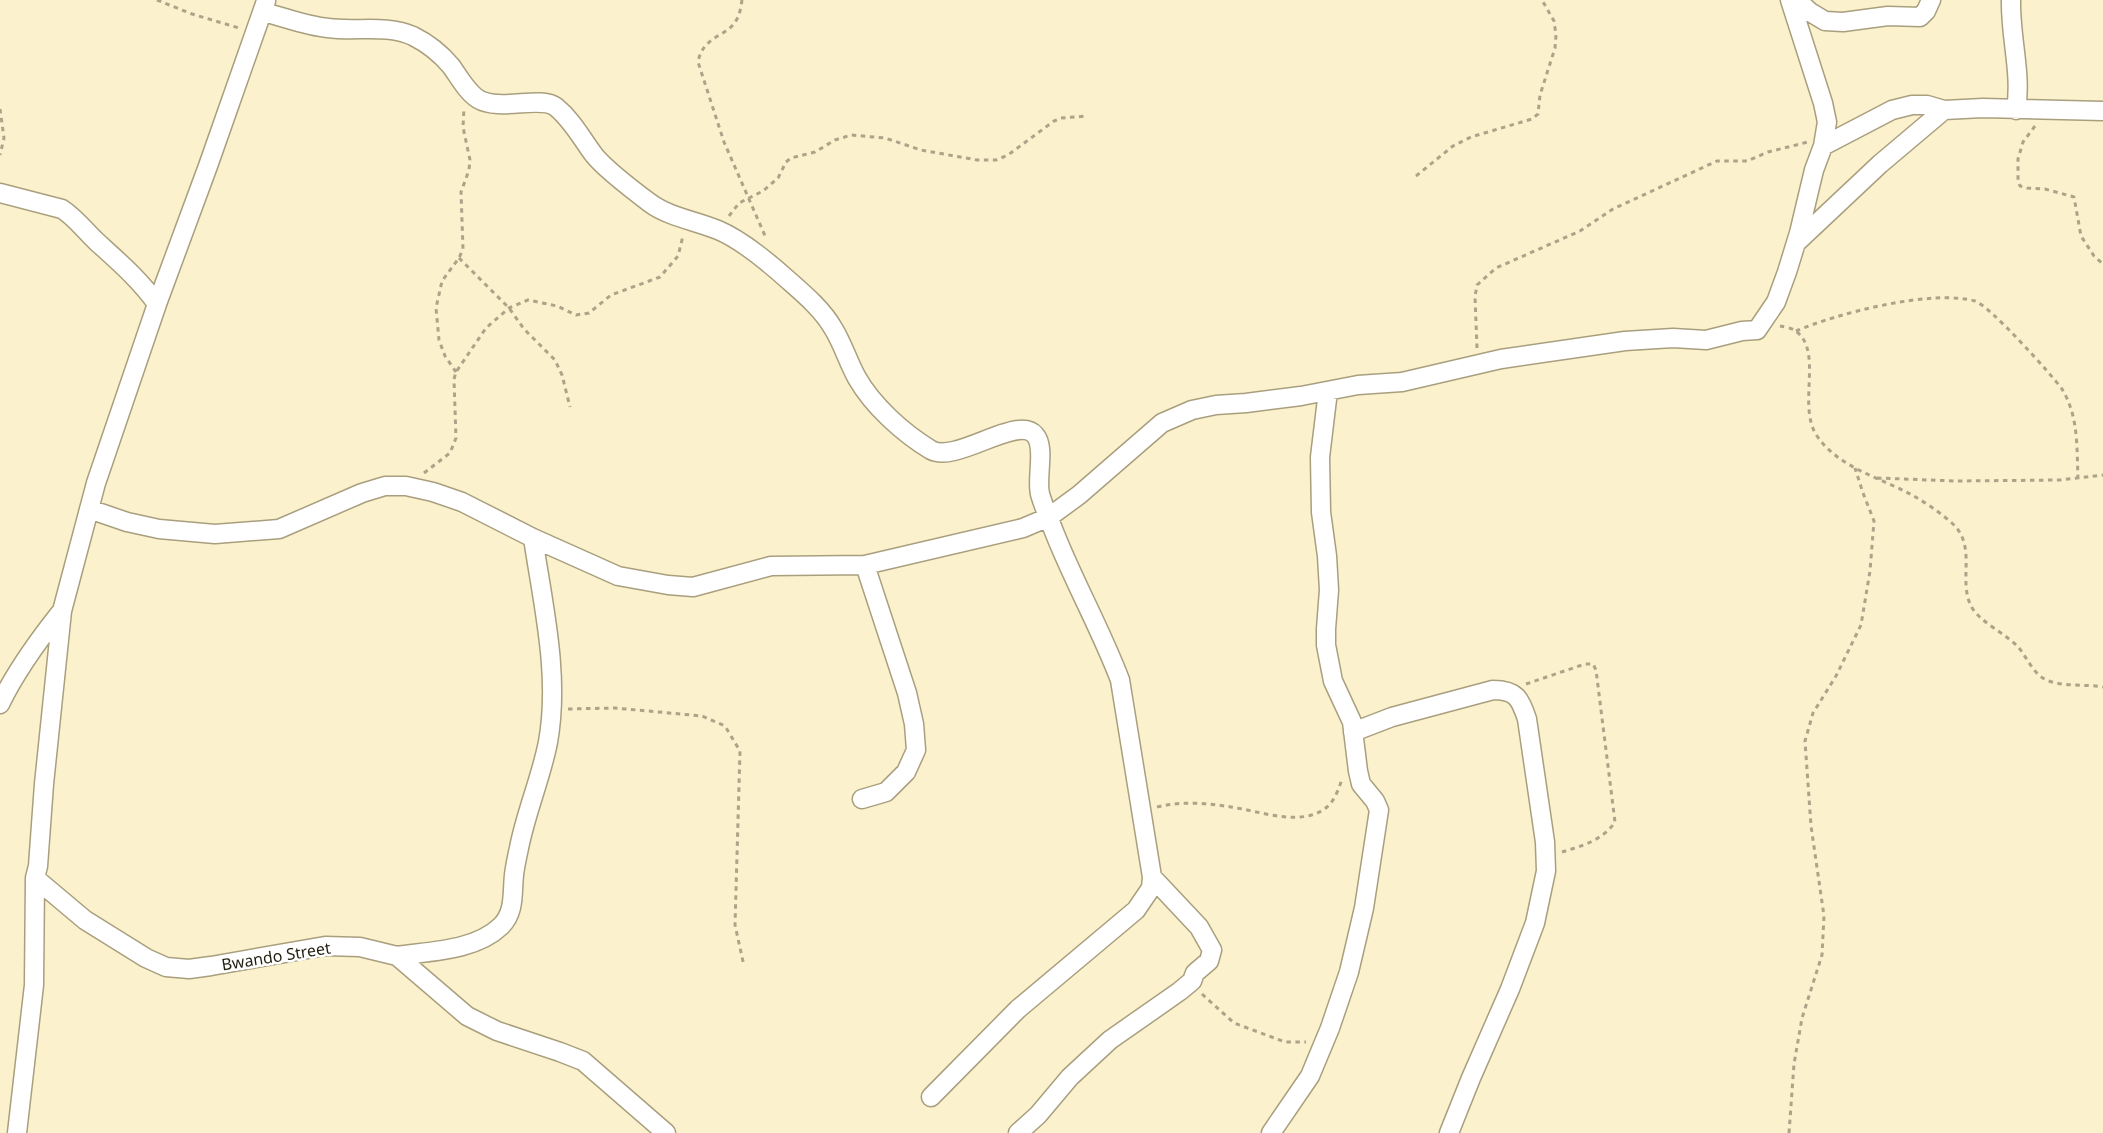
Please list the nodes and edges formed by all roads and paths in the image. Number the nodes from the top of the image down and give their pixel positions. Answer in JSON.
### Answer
{"nodes":[{"id":1,"x":157,"y":0,"type":"edge"},
{"id":2,"x":742,"y":0,"type":"edge"},
{"id":3,"x":1542,"y":0,"type":"edge"},
{"id":4,"x":1790,"y":0,"type":"edge"},
{"id":5,"x":1797,"y":0,"type":"edge"},
{"id":6,"x":1930,"y":0,"type":"edge"},
{"id":7,"x":2011,"y":0,"type":"edge"},
{"id":8,"x":265,"y":6,"type":"edge"},
{"id":9,"x":255,"y":33,"type":"junction"},
{"id":10,"x":465,"y":85,"type":"junction"},
{"id":11,"x":0,"y":109,"type":"edge"},
{"id":12,"x":1944,"y":110,"type":"junction"},
{"id":13,"x":2016,"y":110,"type":"junction"},
{"id":14,"x":2053,"y":111,"type":"junction"},
{"id":15,"x":2103,"y":111,"type":"edge"},
{"id":16,"x":1088,"y":116,"type":"dead end"},
{"id":17,"x":1824,"y":143,"type":"junction"},
{"id":18,"x":0,"y":155,"type":"edge"},
{"id":19,"x":1416,"y":176,"type":"dead end"},
{"id":20,"x":0,"y":193,"type":"edge"},
{"id":21,"x":748,"y":198,"type":"junction"},
{"id":22,"x":687,"y":219,"type":"junction"},
{"id":23,"x":719,"y":230,"type":"junction"},
{"id":24,"x":768,"y":243,"type":"dead end"},
{"id":25,"x":1796,"y":243,"type":"junction"},
{"id":26,"x":459,"y":258,"type":"junction"},
{"id":27,"x":2103,"y":264,"type":"edge"},
{"id":28,"x":157,"y":304,"type":"junction"},
{"id":29,"x":509,"y":308,"type":"junction"},
{"id":30,"x":1761,"y":324,"type":"junction"},
{"id":31,"x":1796,"y":331,"type":"junction"},
{"id":32,"x":1477,"y":365,"type":"junction"},
{"id":33,"x":456,"y":372,"type":"junction"},
{"id":34,"x":1328,"y":391,"type":"junction"},
{"id":35,"x":570,"y":407,"type":"dead end"},
{"id":36,"x":1856,"y":468,"type":"junction"},
{"id":37,"x":2103,"y":475,"type":"edge"},
{"id":38,"x":1875,"y":478,"type":"junction"},
{"id":39,"x":2078,"y":479,"type":"junction"},
{"id":40,"x":406,"y":486,"type":"junction"},
{"id":41,"x":89,"y":508,"type":"junction"},
{"id":42,"x":1048,"y":517,"type":"junction"},
{"id":43,"x":533,"y":538,"type":"junction"},
{"id":44,"x":865,"y":565,"type":"junction"},
{"id":45,"x":62,"y":611,"type":"junction"},
{"id":46,"x":5,"y":684,"type":"edge"},
{"id":47,"x":2103,"y":687,"type":"edge"},
{"id":48,"x":1507,"y":690,"type":"junction"},
{"id":49,"x":0,"y":704,"type":"edge"},
{"id":50,"x":551,"y":709,"type":"junction"},
{"id":51,"x":1353,"y":732,"type":"junction"},
{"id":52,"x":1344,"y":772,"type":"dead end"},
{"id":53,"x":862,"y":799,"type":"dead end"},
{"id":54,"x":1141,"y":811,"type":"junction"},
{"id":55,"x":1545,"y":858,"type":"junction"},
{"id":56,"x":1152,"y":877,"type":"junction"},
{"id":57,"x":35,"y":878,"type":"junction"},
{"id":58,"x":397,"y":956,"type":"junction"},
{"id":59,"x":744,"y":966,"type":"dead end"},
{"id":60,"x":1191,"y":981,"type":"junction"},
{"id":61,"x":1325,"y":1040,"type":"junction"},
{"id":62,"x":931,"y":1097,"type":"dead end"},
{"id":63,"x":17,"y":1133,"type":"edge"},
{"id":64,"x":666,"y":1133,"type":"edge"},
{"id":65,"x":1018,"y":1133,"type":"edge"},
{"id":66,"x":1270,"y":1133,"type":"edge"},
{"id":67,"x":1449,"y":1133,"type":"edge"},
{"id":68,"x":1788,"y":1133,"type":"edge"}],
"edges":[{"from":1,"to":9,"type":"path"},
{"from":2,"to":21,"type":"path"},
{"from":3,"to":19,"type":"path"},
{"from":4,"to":17,"type":"street"},
{"from":5,"to":6,"type":"street"},
{"from":7,"to":13,"type":"street"},
{"from":8,"to":9,"type":"street"},
{"from":8,"to":10,"type":"street"},
{"from":9,"to":28,"type":"street"},
{"from":10,"to":22,"type":"street"},
{"from":10,"to":26,"type":"path"},
{"from":11,"to":18,"type":"path"},
{"from":12,"to":13,"type":"street"},
{"from":12,"to":17,"type":"street"},
{"from":12,"to":25,"type":"street"},
{"from":13,"to":14,"type":"street"},
{"from":14,"to":15,"type":"street"},
{"from":14,"to":27,"type":"path"},
{"from":16,"to":21,"type":"path"},
{"from":17,"to":25,"type":"street"},
{"from":17,"to":32,"type":"path"},
{"from":20,"to":28,"type":"street"},
{"from":21,"to":23,"type":"path"},
{"from":21,"to":24,"type":"path"},
{"from":22,"to":23,"type":"street"},
{"from":22,"to":29,"type":"path"},
{"from":23,"to":42,"type":"street"},
{"from":25,"to":30,"type":"street"},
{"from":26,"to":29,"type":"path"},
{"from":26,"to":33,"type":"path"},
{"from":28,"to":41,"type":"street"},
{"from":29,"to":33,"type":"path"},
{"from":29,"to":35,"type":"path"},
{"from":30,"to":31,"type":"path"},
{"from":30,"to":32,"type":"street"},
{"from":31,"to":36,"type":"path"},
{"from":31,"to":39,"type":"path"},
{"from":32,"to":34,"type":"street"},
{"from":33,"to":40,"type":"path"},
{"from":34,"to":42,"type":"street"},
{"from":34,"to":51,"type":"street"},
{"from":36,"to":38,"type":"path"},
{"from":36,"to":68,"type":"path"},
{"from":37,"to":39,"type":"path"},
{"from":38,"to":39,"type":"path"},
{"from":38,"to":47,"type":"path"},
{"from":40,"to":41,"type":"street"},
{"from":40,"to":43,"type":"street"},
{"from":41,"to":45,"type":"street"},
{"from":42,"to":44,"type":"street"},
{"from":42,"to":54,"type":"street"},
{"from":43,"to":44,"type":"street"},
{"from":43,"to":50,"type":"street"},
{"from":44,"to":53,"type":"street"},
{"from":45,"to":46,"type":"street"},
{"from":45,"to":57,"type":"street"},
{"from":46,"to":49,"type":"street"},
{"from":48,"to":51,"type":"street"},
{"from":48,"to":55,"type":"street"},
{"from":48,"to":55,"type":"path"},
{"from":50,"to":58,"type":"street"},
{"from":50,"to":59,"type":"path"},
{"from":51,"to":61,"type":"street"},
{"from":52,"to":54,"type":"path"},
{"from":54,"to":56,"type":"street"},
{"from":55,"to":67,"type":"street"},
{"from":56,"to":60,"type":"street"},
{"from":56,"to":62,"type":"street"},
{"from":57,"to":58,"type":"street","name":"Bwando Street"},
{"from":57,"to":63,"type":"street"},
{"from":58,"to":64,"type":"street","name":"Bwando Street"},
{"from":60,"to":61,"type":"path"},
{"from":60,"to":65,"type":"street"},
{"from":61,"to":66,"type":"street"}]}
